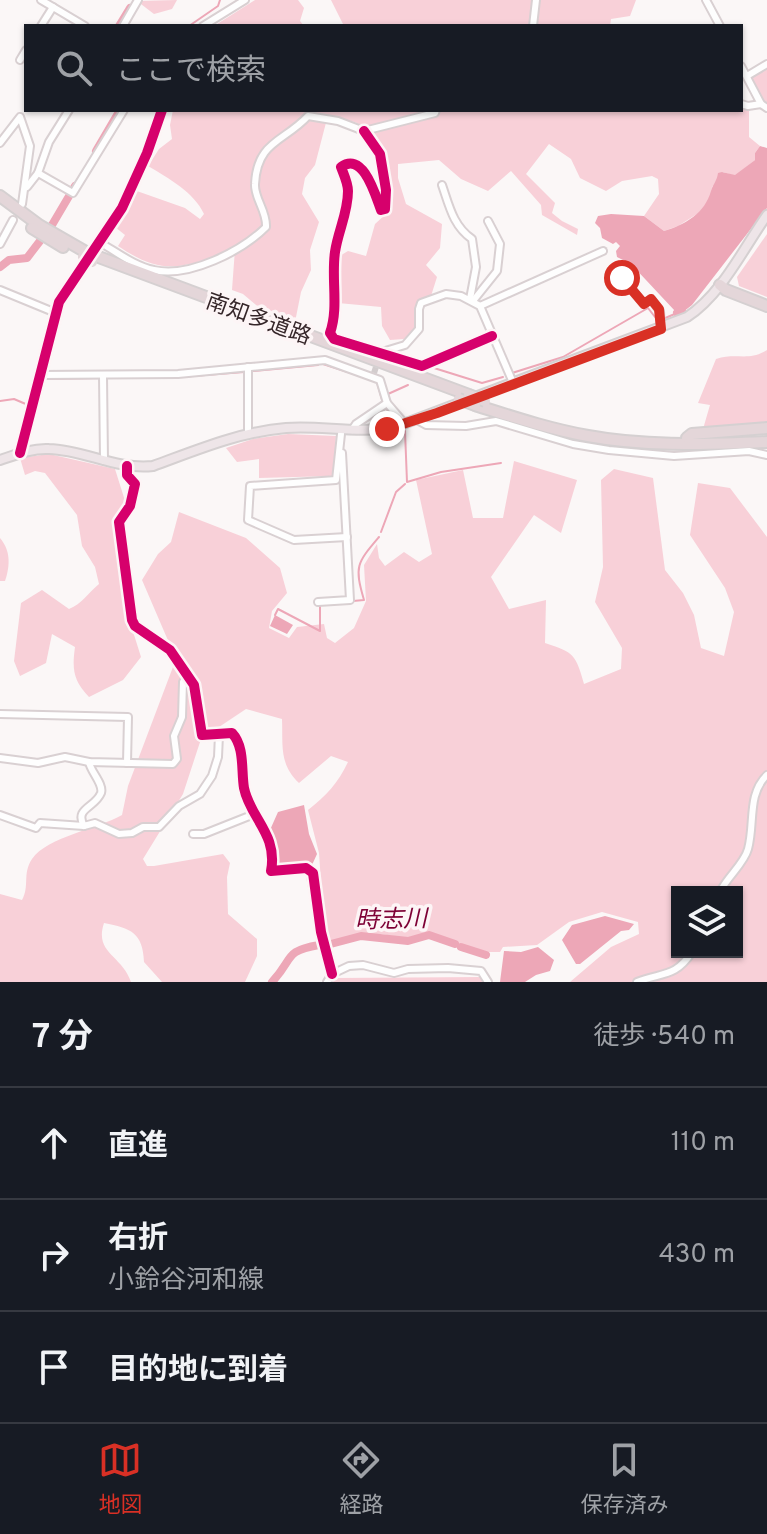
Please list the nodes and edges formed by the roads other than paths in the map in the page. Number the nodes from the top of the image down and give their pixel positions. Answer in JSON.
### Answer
{"nodes":[{"id":1,"x":41,"y":0,"type":"edge"},
{"id":2,"x":138,"y":0,"type":"edge"},
{"id":3,"x":245,"y":0,"type":"edge"},
{"id":4,"x":536,"y":0,"type":"edge"},
{"id":5,"x":706,"y":0,"type":"edge"},
{"id":6,"x":53,"y":7,"type":"junction"},
{"id":7,"x":42,"y":24,"type":"edge"},
{"id":8,"x":82,"y":24,"type":"edge"},
{"id":9,"x":124,"y":24,"type":"edge"},
{"id":10,"x":206,"y":24,"type":"edge"},
{"id":11,"x":533,"y":24,"type":"edge"},
{"id":12,"x":719,"y":24,"type":"edge"},
{"id":13,"x":24,"y":53,"type":"edge"},
{"id":14,"x":20,"y":60,"type":"dead end"},
{"id":15,"x":767,"y":64,"type":"edge"},
{"id":16,"x":743,"y":69,"type":"edge"},
{"id":17,"x":747,"y":76,"type":"junction"},
{"id":18,"x":743,"y":104,"type":"edge"},
{"id":19,"x":764,"y":106,"type":"edge"},
{"id":20,"x":68,"y":112,"type":"edge"},
{"id":21,"x":123,"y":112,"type":"edge"},
{"id":22,"x":161,"y":112,"type":"edge"},
{"id":23,"x":435,"y":112,"type":"edge"},
{"id":24,"x":364,"y":131,"type":"junction"},
{"id":25,"x":0,"y":143,"type":"edge"},
{"id":26,"x":38,"y":173,"type":"junction"},
{"id":27,"x":442,"y":185,"type":"dead end"},
{"id":28,"x":26,"y":189,"type":"junction"},
{"id":29,"x":0,"y":196,"type":"edge"},
{"id":30,"x":22,"y":204,"type":"dead end"},
{"id":31,"x":0,"y":205,"type":"edge"},
{"id":32,"x":767,"y":215,"type":"edge"},
{"id":33,"x":0,"y":219,"type":"edge"},
{"id":34,"x":488,"y":221,"type":"dead end"},
{"id":35,"x":99,"y":242,"type":"junction"},
{"id":36,"x":0,"y":244,"type":"edge"},
{"id":37,"x":603,"y":251,"type":"dead end"},
{"id":38,"x":89,"y":257,"type":"junction"},
{"id":39,"x":622,"y":278,"type":"dead end"},
{"id":40,"x":720,"y":285,"type":"junction"},
{"id":41,"x":0,"y":290,"type":"edge"},
{"id":42,"x":474,"y":302,"type":"junction"},
{"id":43,"x":767,"y":304,"type":"edge"},
{"id":44,"x":56,"y":313,"type":"junction"},
{"id":45,"x":661,"y":329,"type":"junction"},
{"id":46,"x":492,"y":336,"type":"junction"},
{"id":47,"x":381,"y":354,"type":"junction"},
{"id":48,"x":248,"y":367,"type":"junction"},
{"id":49,"x":40,"y":375,"type":"junction"},
{"id":50,"x":103,"y":376,"type":"junction"},
{"id":51,"x":514,"y":385,"type":"junction"},
{"id":52,"x":472,"y":400,"type":"junction"},
{"id":53,"x":387,"y":403,"type":"junction"},
{"id":54,"x":417,"y":420,"type":"junction"},
{"id":55,"x":405,"y":424,"type":"junction"},
{"id":56,"x":767,"y":428,"type":"edge"},
{"id":57,"x":352,"y":430,"type":"junction"},
{"id":58,"x":341,"y":432,"type":"junction"},
{"id":59,"x":248,"y":433,"type":"junction"},
{"id":60,"x":767,"y":435,"type":"edge"},
{"id":61,"x":687,"y":438,"type":"junction"},
{"id":62,"x":767,"y":442,"type":"edge"},
{"id":63,"x":20,"y":453,"type":"junction"},
{"id":64,"x":767,"y":455,"type":"edge"},
{"id":65,"x":0,"y":460,"type":"edge"},
{"id":66,"x":104,"y":461,"type":"junction"},
{"id":67,"x":127,"y":466,"type":"junction"},
{"id":68,"x":347,"y":537,"type":"junction"},
{"id":69,"x":318,"y":602,"type":"dead end"},
{"id":70,"x":187,"y":676,"type":"junction"},
{"id":71,"x":0,"y":714,"type":"edge"},
{"id":72,"x":219,"y":735,"type":"junction"},
{"id":73,"x":0,"y":758,"type":"edge"},
{"id":74,"x":89,"y":762,"type":"junction"},
{"id":75,"x":127,"y":763,"type":"junction"},
{"id":76,"x":767,"y":775,"type":"edge"},
{"id":77,"x":257,"y":813,"type":"junction"},
{"id":78,"x":0,"y":815,"type":"edge"},
{"id":79,"x":84,"y":826,"type":"junction"},
{"id":80,"x":193,"y":834,"type":"dead end"},
{"id":81,"x":723,"y":886,"type":"edge"},
{"id":82,"x":688,"y":958,"type":"edge"},
{"id":83,"x":332,"y":974,"type":"junction"},
{"id":84,"x":327,"y":982,"type":"edge"},
{"id":85,"x":488,"y":982,"type":"edge"},
{"id":86,"x":637,"y":982,"type":"edge"}],
"edges":[{"from":1,"to":6,"type":"street"},
{"from":2,"to":9,"type":"street"},
{"from":3,"to":10,"type":"street"},
{"from":4,"to":11,"type":"street"},
{"from":5,"to":12,"type":"street"},
{"from":6,"to":7,"type":"street"},
{"from":6,"to":8,"type":"street"},
{"from":13,"to":14,"type":"street"},
{"from":15,"to":17,"type":"street"},
{"from":16,"to":17,"type":"street"},
{"from":17,"to":19,"type":"street"},
{"from":18,"to":19,"type":"street"},
{"from":20,"to":26,"type":"street"},
{"from":21,"to":26,"type":"street"},
{"from":22,"to":35,"type":"street"},
{"from":23,"to":24,"type":"street"},
{"from":24,"to":35,"type":"street"},
{"from":24,"to":47,"type":"street"},
{"from":25,"to":28,"type":"street"},
{"from":26,"to":28,"type":"street"},
{"from":27,"to":42,"type":"street"},
{"from":28,"to":30,"type":"street"},
{"from":29,"to":38,"type":"highway","name":"南知多道路"},
{"from":31,"to":38,"type":"highway","name":"南知多道路"},
{"from":32,"to":40,"type":"main road"},
{"from":33,"to":36,"type":"street"},
{"from":34,"to":42,"type":"street"},
{"from":35,"to":44,"type":"street"},
{"from":37,"to":42,"type":"street"},
{"from":38,"to":52,"type":"highway","name":"南知多道路"},
{"from":39,"to":45,"type":"street"},
{"from":40,"to":43,"type":"highway"},
{"from":40,"to":45,"type":"main road"},
{"from":41,"to":44,"type":"street"},
{"from":42,"to":46,"type":"street"},
{"from":42,"to":47,"type":"street"},
{"from":44,"to":49,"type":"street"},
{"from":45,"to":51,"type":"main road"},
{"from":46,"to":47,"type":"street"},
{"from":46,"to":51,"type":"street"},
{"from":48,"to":50,"type":"street"},
{"from":48,"to":53,"type":"street"},
{"from":48,"to":59,"type":"street"},
{"from":49,"to":50,"type":"street"},
{"from":49,"to":63,"type":"street"},
{"from":50,"to":66,"type":"street"},
{"from":51,"to":54,"type":"main road"},
{"from":52,"to":61,"type":"highway","name":"南知多道路"},
{"from":52,"to":62,"type":"highway","name":"南知多道路"},
{"from":53,"to":55,"type":"street"},
{"from":53,"to":57,"type":"street"},
{"from":54,"to":55,"type":"main road"},
{"from":54,"to":64,"type":"street"},
{"from":55,"to":57,"type":"main road"},
{"from":56,"to":61,"type":"highway"},
{"from":57,"to":58,"type":"main road"},
{"from":58,"to":59,"type":"main road"},
{"from":58,"to":68,"type":"street"},
{"from":58,"to":68,"type":"street"},
{"from":59,"to":67,"type":"main road"},
{"from":60,"to":61,"type":"highway","name":"南知多道路"},
{"from":63,"to":65,"type":"main road"},
{"from":63,"to":66,"type":"main road"},
{"from":66,"to":67,"type":"main road"},
{"from":67,"to":70,"type":"street"},
{"from":68,"to":69,"type":"street"},
{"from":70,"to":72,"type":"street"},
{"from":70,"to":75,"type":"street"},
{"from":71,"to":75,"type":"street"},
{"from":72,"to":77,"type":"street"},
{"from":72,"to":79,"type":"street"},
{"from":73,"to":74,"type":"street"},
{"from":74,"to":75,"type":"street"},
{"from":74,"to":79,"type":"street"},
{"from":76,"to":81,"type":"street"},
{"from":77,"to":80,"type":"street"},
{"from":77,"to":83,"type":"street"},
{"from":78,"to":79,"type":"street"},
{"from":82,"to":86,"type":"street"},
{"from":83,"to":84,"type":"street"},
{"from":83,"to":85,"type":"street"}]}
